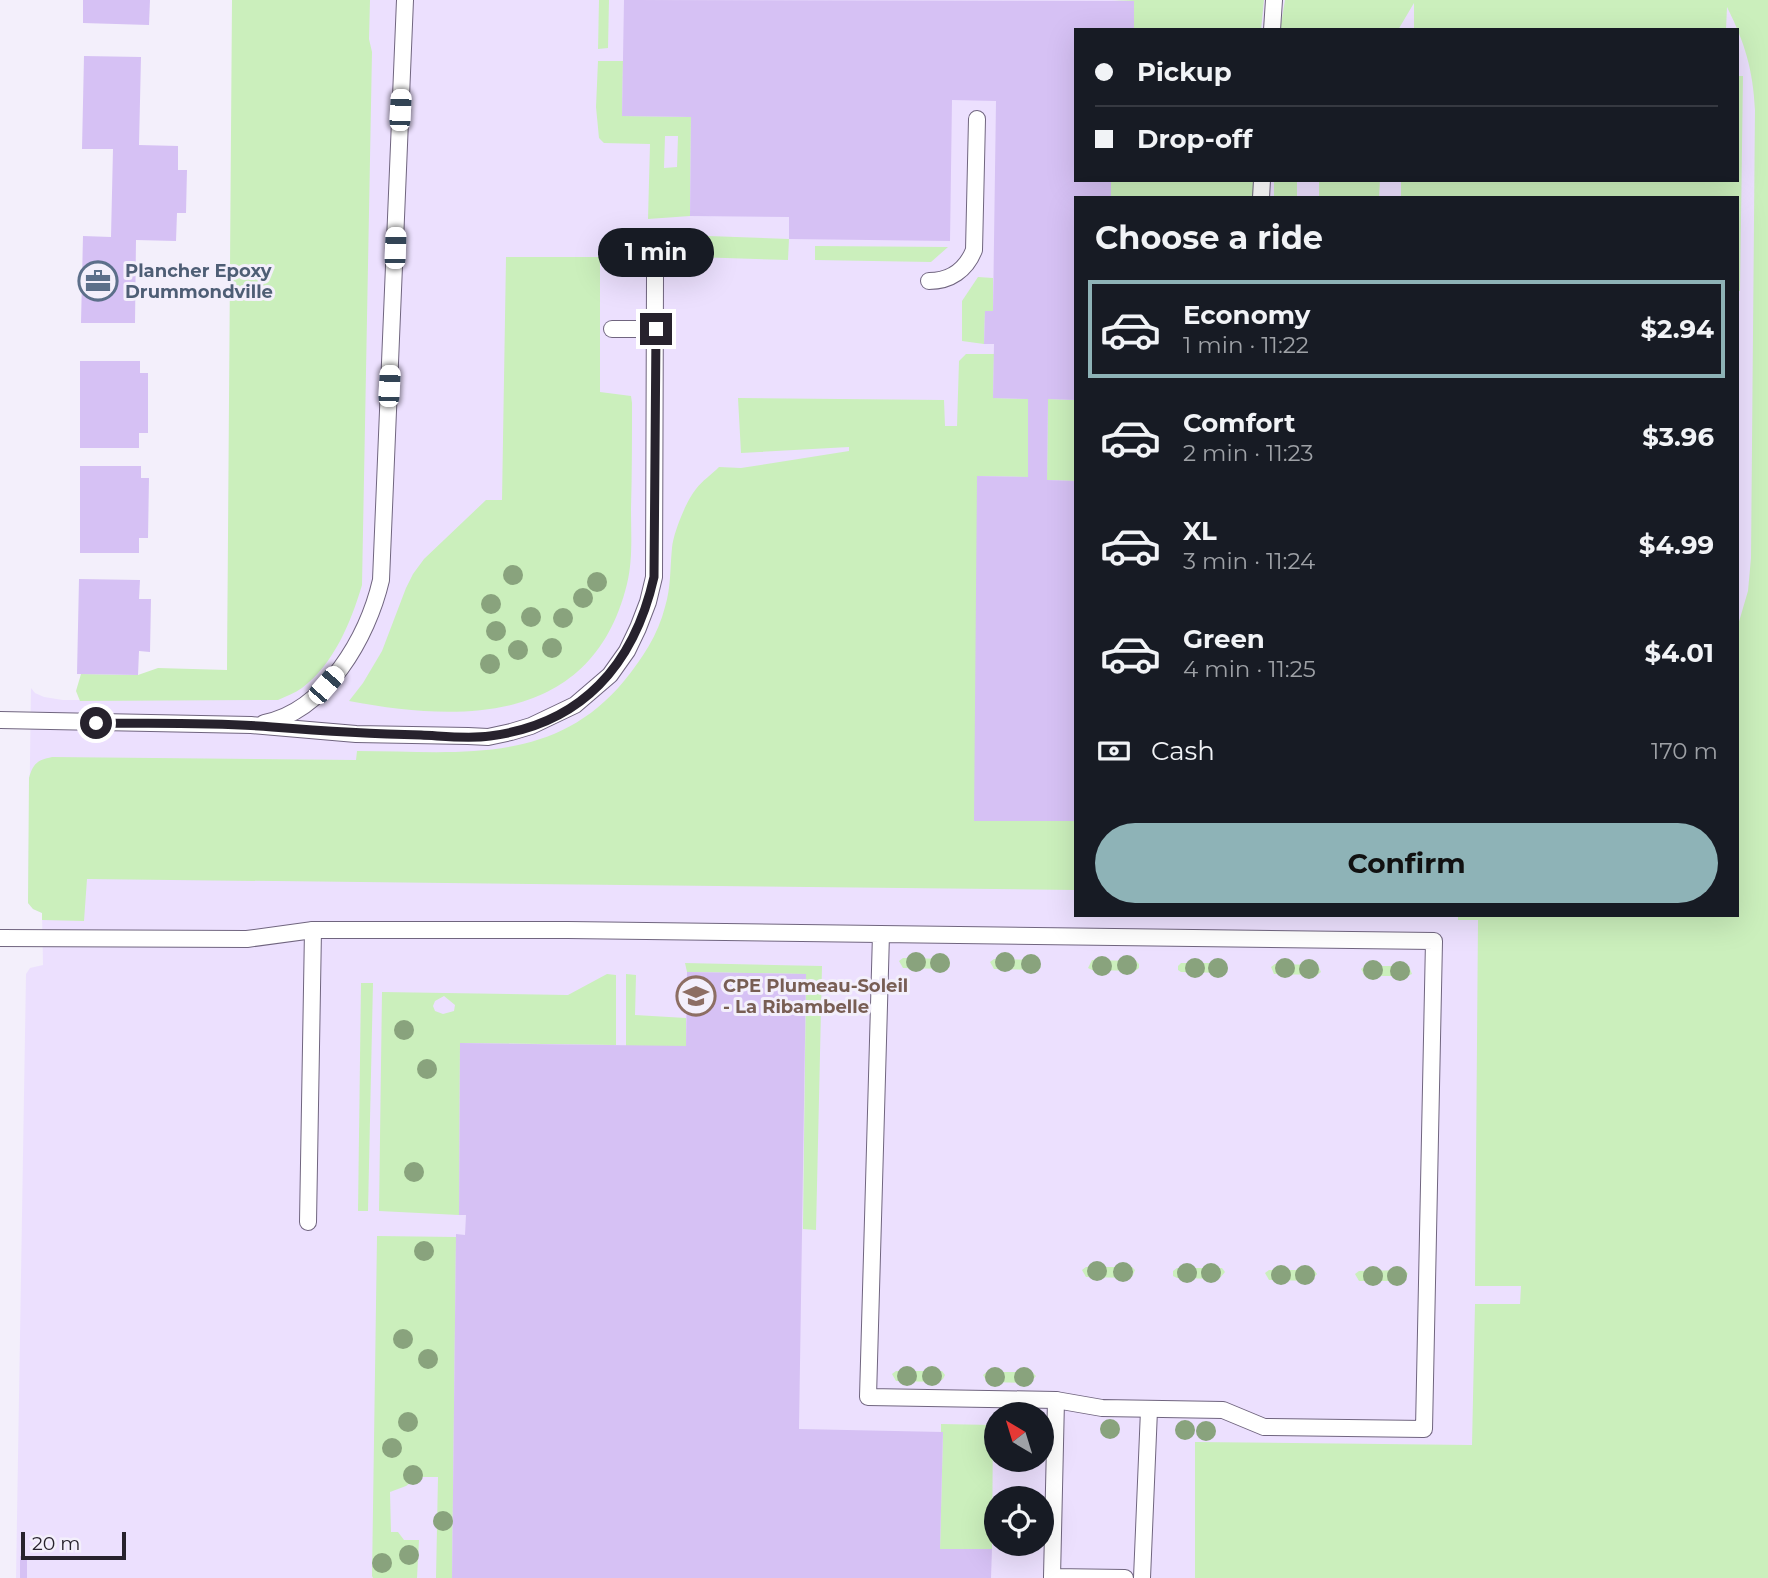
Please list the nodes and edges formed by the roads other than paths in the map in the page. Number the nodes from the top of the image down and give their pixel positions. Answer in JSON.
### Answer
{"nodes":[{"id":1,"x":405,"y":0,"type":"edge"},
{"id":2,"x":1274,"y":0,"type":"edge"},
{"id":3,"x":1272,"y":28,"type":"edge"},
{"id":4,"x":977,"y":120,"type":"dead end"},
{"id":5,"x":655,"y":276,"type":"dead end"},
{"id":6,"x":929,"y":281,"type":"dead end"},
{"id":7,"x":612,"y":329,"type":"dead end"},
{"id":8,"x":656,"y":329,"type":"junction"},
{"id":9,"x":0,"y":720,"type":"edge"},
{"id":10,"x":251,"y":725,"type":"junction"},
{"id":11,"x":313,"y":930,"type":"junction"},
{"id":12,"x":881,"y":934,"type":"junction"},
{"id":13,"x":0,"y":938,"type":"edge"},
{"id":14,"x":308,"y":1222,"type":"dead end"},
{"id":15,"x":1056,"y":1400,"type":"junction"},
{"id":16,"x":1149,"y":1410,"type":"junction"},
{"id":17,"x":1125,"y":1578,"type":"edge"},
{"id":18,"x":1142,"y":1578,"type":"edge"}],
"edges":[{"from":1,"to":10,"type":"lane"},
{"from":2,"to":3,"type":"lane"},
{"from":4,"to":6,"type":"lane"},
{"from":5,"to":8,"type":"lane"},
{"from":7,"to":8,"type":"lane"},
{"from":8,"to":10,"type":"lane"},
{"from":9,"to":10,"type":"lane"},
{"from":11,"to":12,"type":"lane"},
{"from":11,"to":13,"type":"lane"},
{"from":11,"to":14,"type":"lane"},
{"from":12,"to":15,"type":"lane"},
{"from":12,"to":16,"type":"lane"},
{"from":15,"to":16,"type":"lane"},
{"from":15,"to":17,"type":"lane"},
{"from":16,"to":18,"type":"lane"}]}
